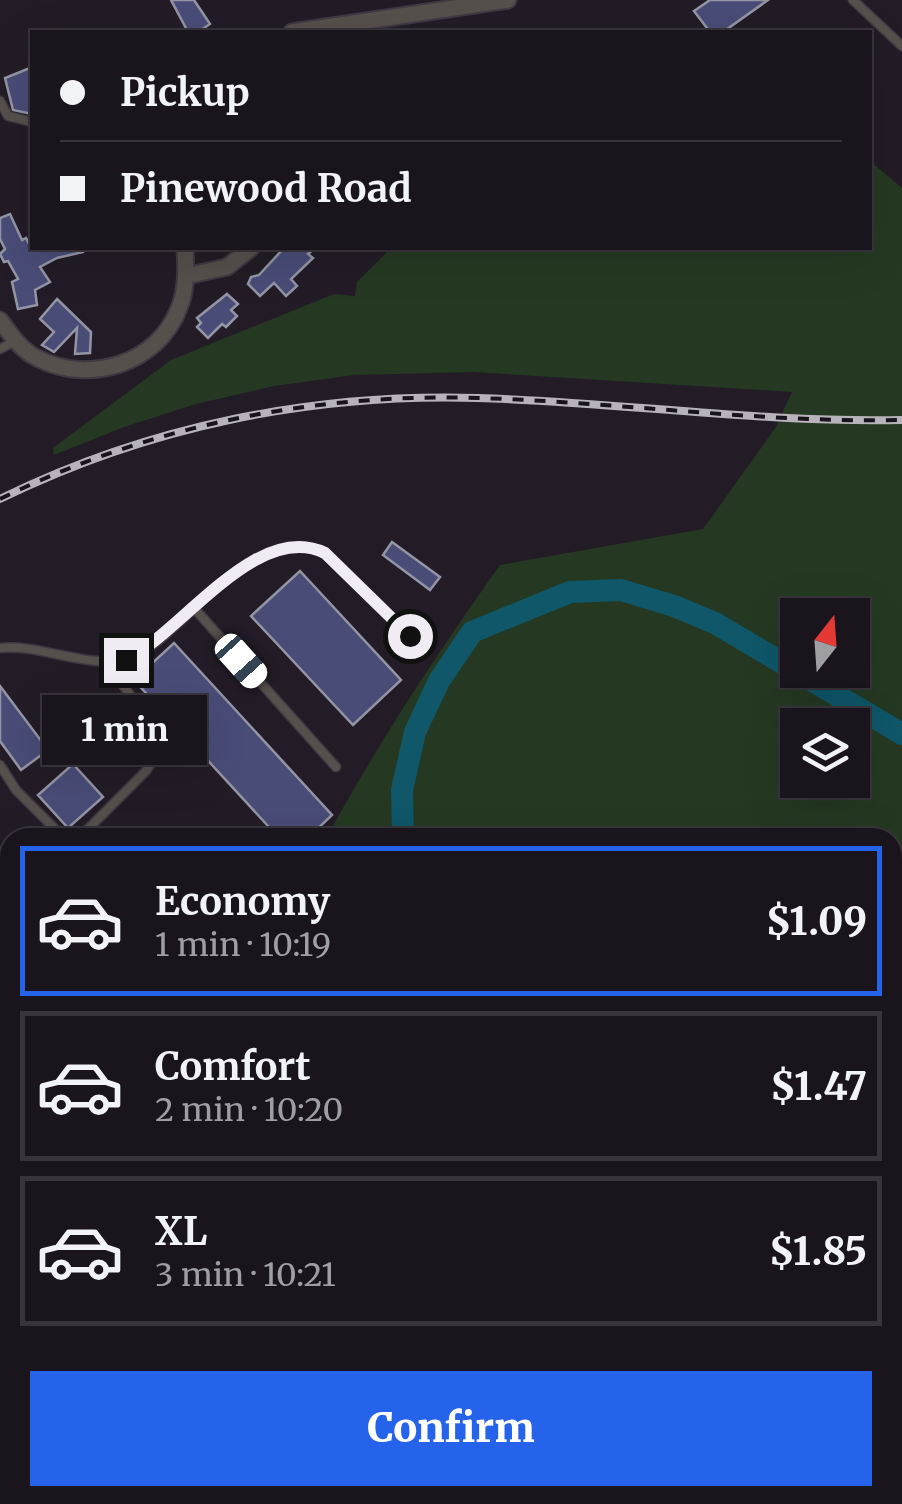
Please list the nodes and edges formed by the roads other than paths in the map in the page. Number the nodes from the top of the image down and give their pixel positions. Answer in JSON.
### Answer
{"nodes":[{"id":1,"x":508,"y":0,"type":"edge"},
{"id":2,"x":854,"y":0,"type":"edge"},
{"id":3,"x":306,"y":30,"type":"edge"},
{"id":4,"x":902,"y":46,"type":"edge"},
{"id":5,"x":0,"y":101,"type":"edge"},
{"id":6,"x":30,"y":122,"type":"edge"},
{"id":7,"x":185,"y":250,"type":"edge"},
{"id":8,"x":248,"y":250,"type":"edge"},
{"id":9,"x":186,"y":276,"type":"junction"},
{"id":10,"x":0,"y":320,"type":"edge"},
{"id":11,"x":7,"y":342,"type":"edge"},
{"id":12,"x":194,"y":608,"type":"junction"},
{"id":13,"x":410,"y":636,"type":"dead end"},
{"id":14,"x":0,"y":648,"type":"edge"},
{"id":15,"x":106,"y":662,"type":"junction"},
{"id":16,"x":0,"y":765,"type":"edge"},
{"id":17,"x":336,"y":766,"type":"dead end"},
{"id":18,"x":54,"y":828,"type":"edge"},
{"id":19,"x":89,"y":828,"type":"edge"}],
"edges":[{"from":1,"to":3,"type":"street"},
{"from":2,"to":4,"type":"lane"},
{"from":5,"to":6,"type":"lane"},
{"from":7,"to":9,"type":"street"},
{"from":8,"to":9,"type":"street"},
{"from":9,"to":11,"type":"street"},
{"from":10,"to":11,"type":"street"},
{"from":12,"to":13,"type":"lane"},
{"from":12,"to":15,"type":"lane"},
{"from":12,"to":17,"type":"lane"},
{"from":14,"to":15,"type":"lane"},
{"from":15,"to":19,"type":"lane"},
{"from":16,"to":18,"type":"lane"}]}
